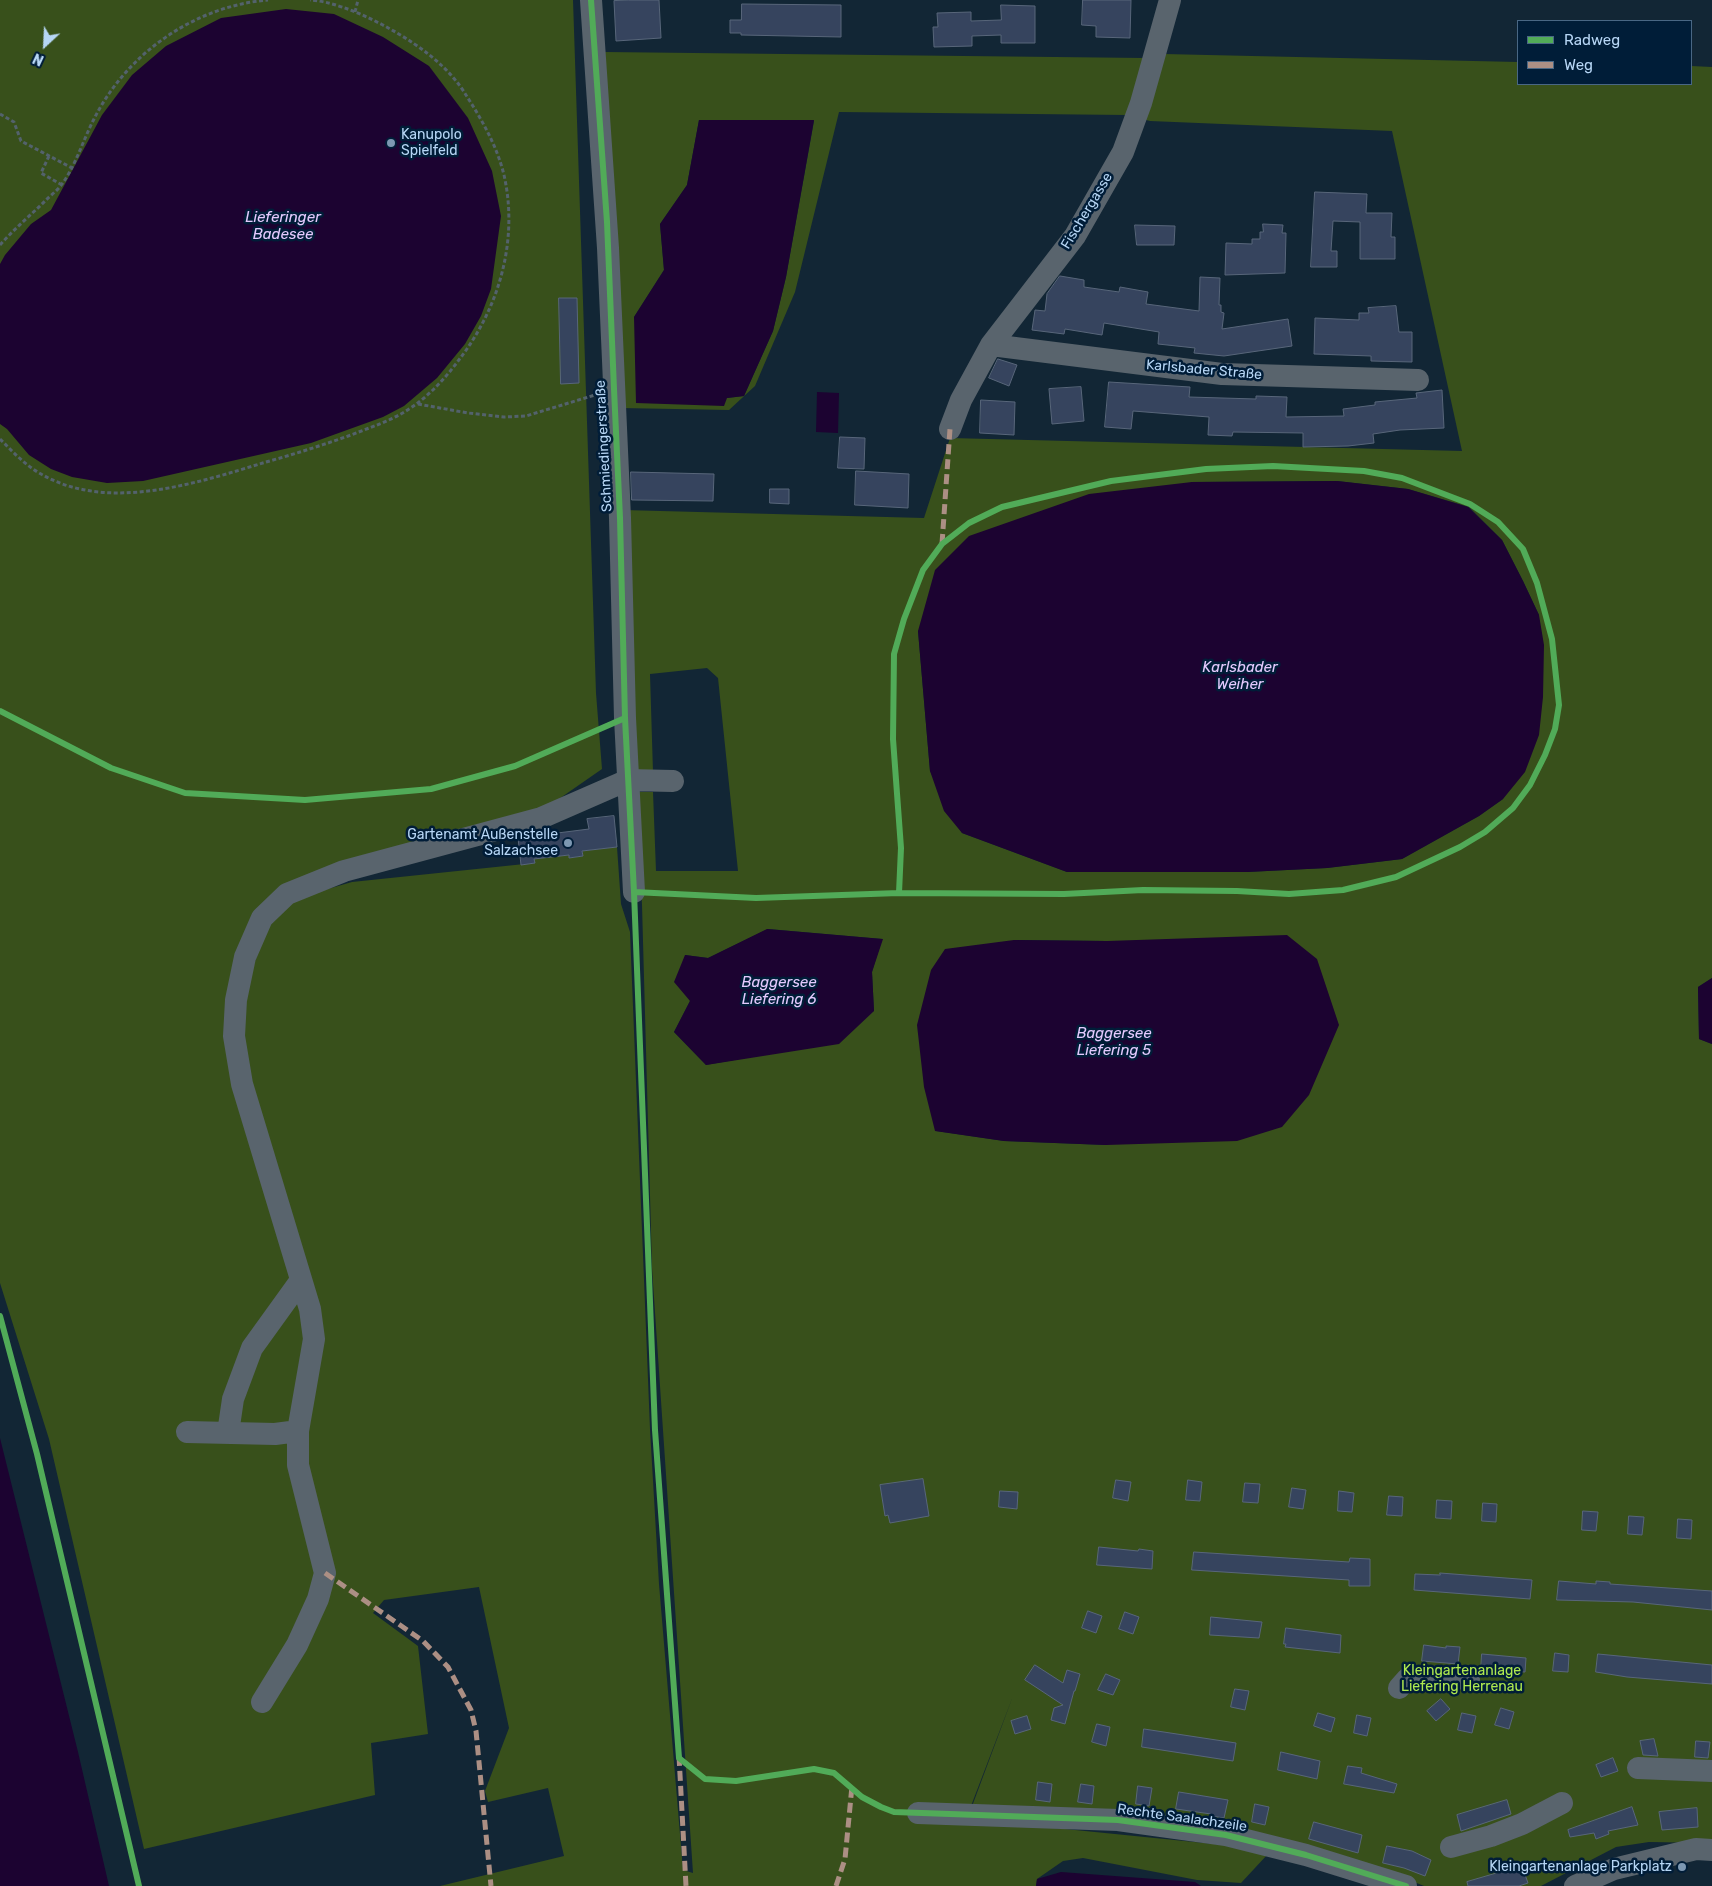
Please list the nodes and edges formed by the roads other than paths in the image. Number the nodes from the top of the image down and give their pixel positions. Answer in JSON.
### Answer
{"nodes":[{"id":1,"x":591,"y":0,"type":"edge"},
{"id":2,"x":1170,"y":0,"type":"edge"},
{"id":3,"x":991,"y":345,"type":"junction"},
{"id":4,"x":1418,"y":380,"type":"dead end"},
{"id":5,"x":950,"y":429,"type":"dead end"},
{"id":6,"x":628,"y":780,"type":"junction"},
{"id":7,"x":673,"y":780,"type":"dead end"},
{"id":8,"x":634,"y":892,"type":"dead end"},
{"id":9,"x":301,"y":1280,"type":"junction"},
{"id":10,"x":298,"y":1431,"type":"junction"},
{"id":11,"x":187,"y":1432,"type":"dead end"},
{"id":12,"x":228,"y":1433,"type":"junction"},
{"id":13,"x":1469,"y":1679,"type":"dead end"},
{"id":14,"x":1399,"y":1688,"type":"dead end"},
{"id":15,"x":262,"y":1702,"type":"dead end"},
{"id":16,"x":1638,"y":1768,"type":"dead end"},
{"id":17,"x":1712,"y":1772,"type":"edge"},
{"id":18,"x":1562,"y":1803,"type":"dead end"},
{"id":19,"x":918,"y":1813,"type":"dead end"},
{"id":20,"x":1451,"y":1847,"type":"dead end"},
{"id":21,"x":1712,"y":1850,"type":"edge"},
{"id":22,"x":1406,"y":1886,"type":"edge"},
{"id":23,"x":1575,"y":1886,"type":"edge"}],
"edges":[{"from":1,"to":6,"type":"street","name":"Schmiedingerstraße"},
{"from":2,"to":3,"type":"street","name":"Fischergasse"},
{"from":3,"to":4,"type":"street","name":"Karlsbader Straße"},
{"from":3,"to":5,"type":"street","name":"Fischergasse"},
{"from":6,"to":7,"type":"street"},
{"from":6,"to":8,"type":"street","name":"Schmiedingerstraße"},
{"from":6,"to":9,"type":"street"},
{"from":9,"to":10,"type":"street"},
{"from":9,"to":12,"type":"street"},
{"from":10,"to":12,"type":"street"},
{"from":10,"to":15,"type":"street"},
{"from":11,"to":12,"type":"street"},
{"from":13,"to":14,"type":"street"},
{"from":16,"to":17,"type":"street"},
{"from":18,"to":20,"type":"street"},
{"from":19,"to":22,"type":"street","name":"Rechte Saalachzeile"},
{"from":21,"to":23,"type":"street"}]}
